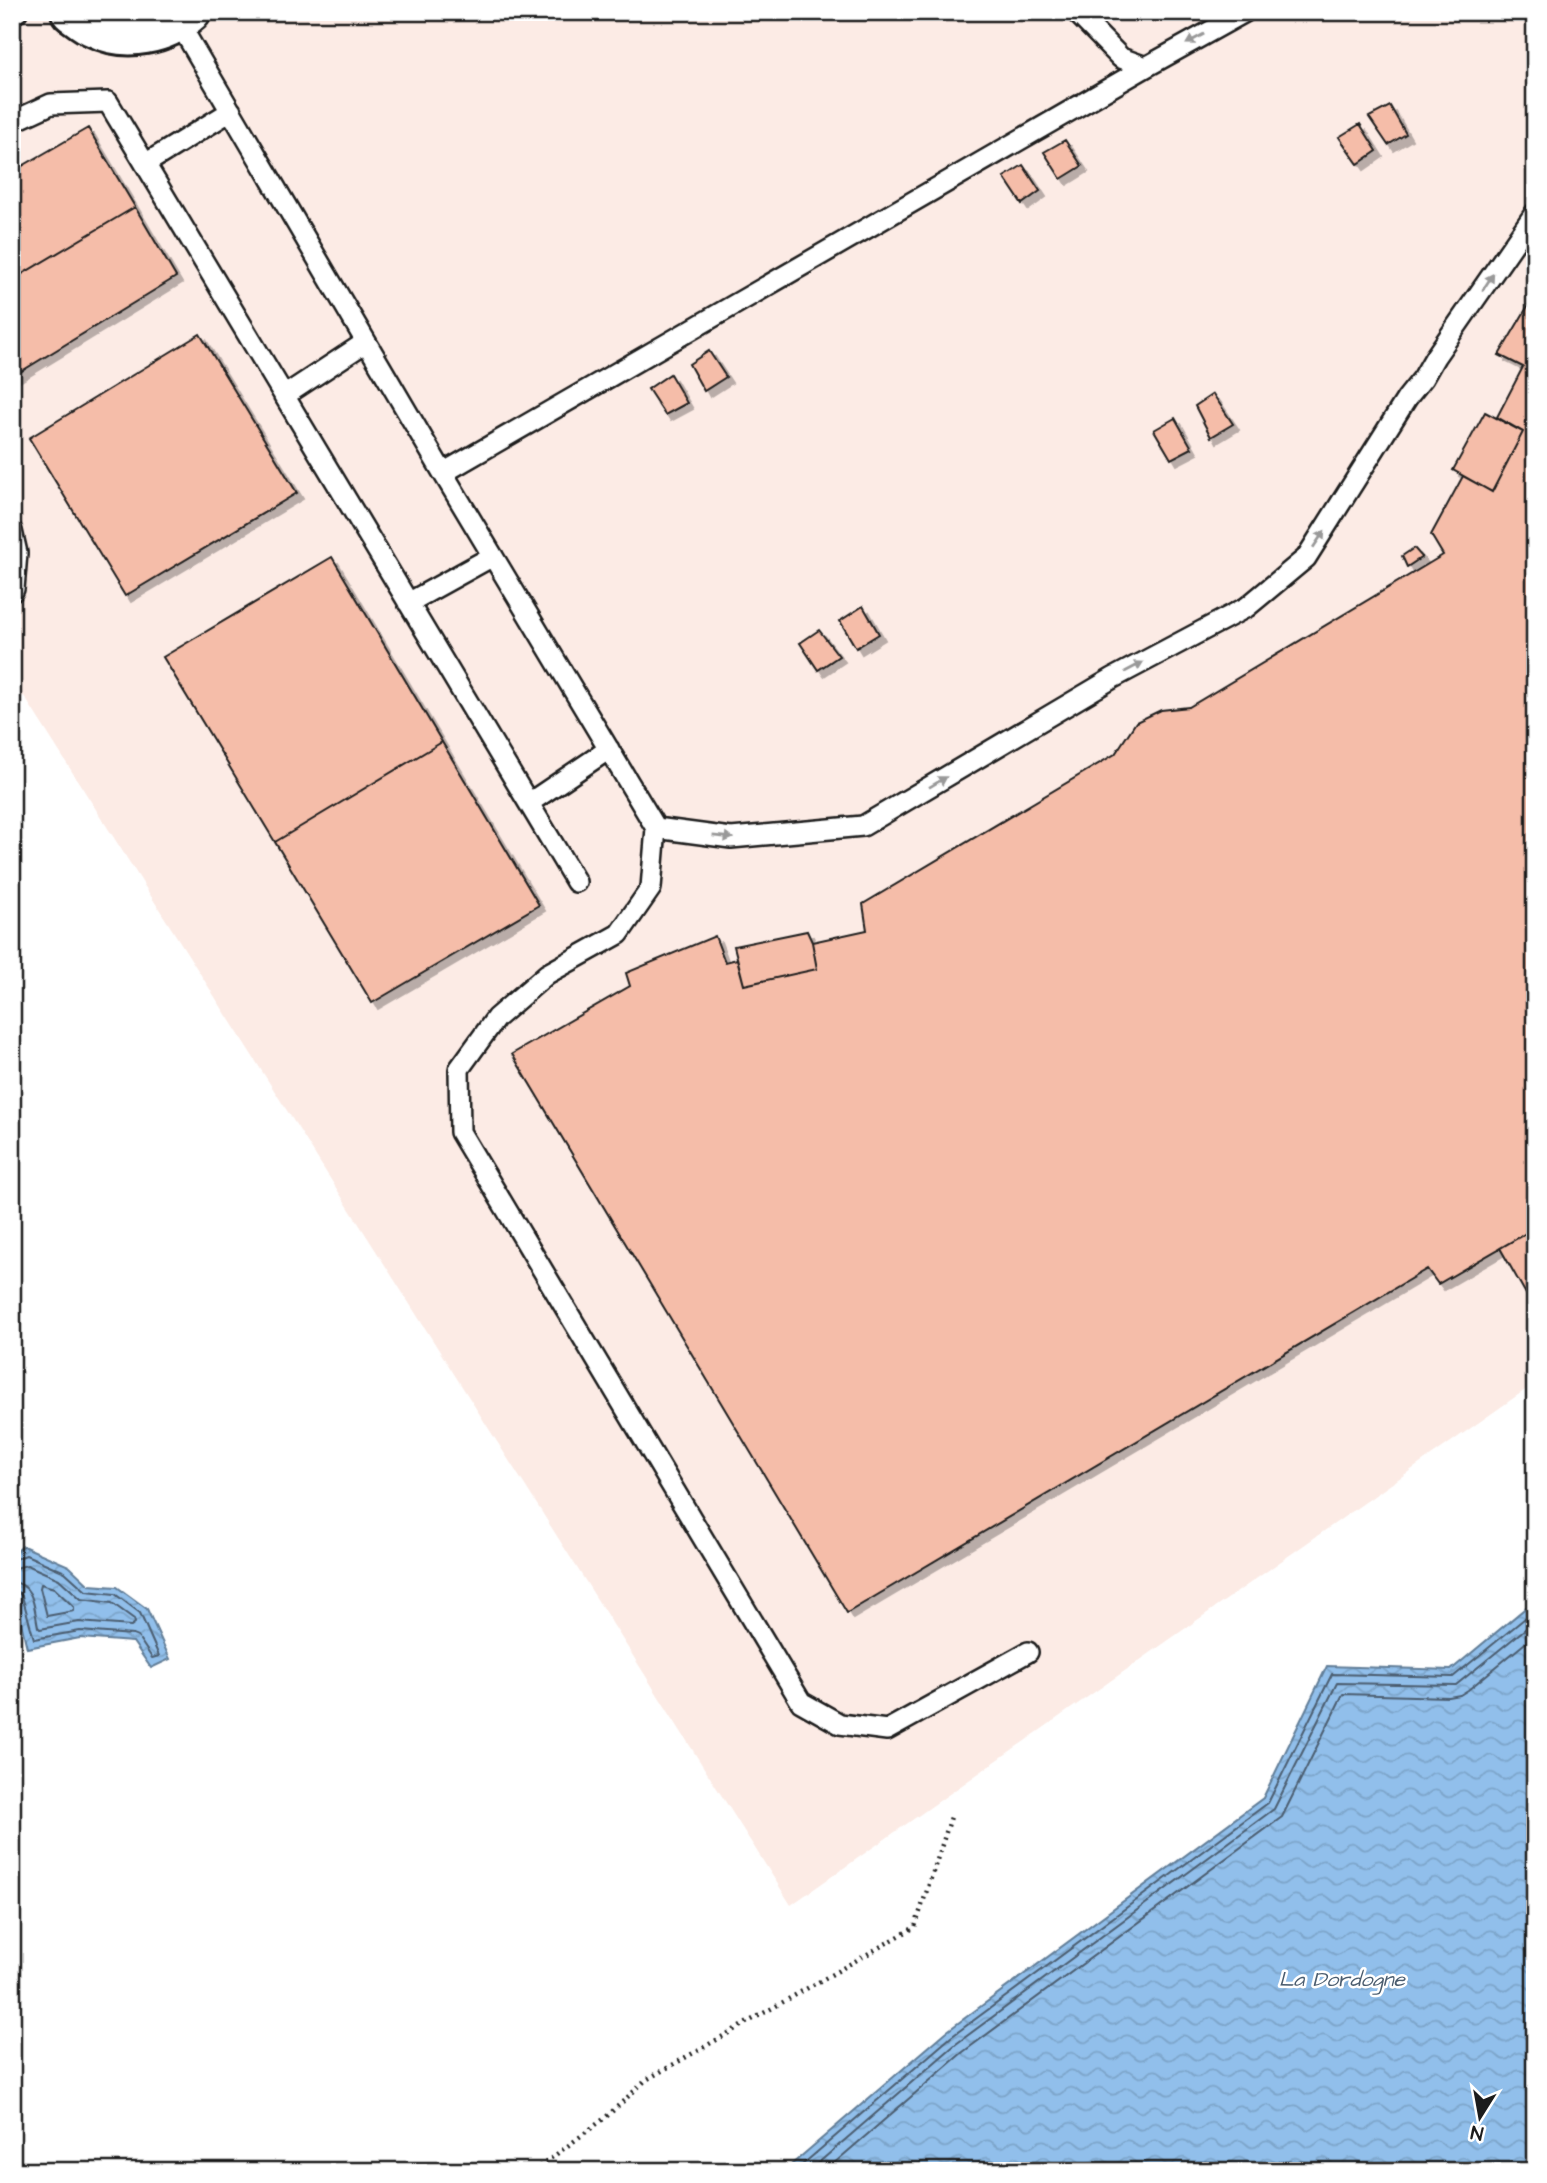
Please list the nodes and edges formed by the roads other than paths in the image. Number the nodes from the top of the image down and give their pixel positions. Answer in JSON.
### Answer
{"nodes":[{"id":1,"x":17,"y":12,"type":"edge"},
{"id":2,"x":71,"y":12,"type":"edge"},
{"id":3,"x":1076,"y":12,"type":"edge"},
{"id":4,"x":1245,"y":12,"type":"edge"},
{"id":5,"x":12,"y":15,"type":"edge"},
{"id":6,"x":185,"y":18,"type":"edge"},
{"id":7,"x":1146,"y":66,"type":"junction"},
{"id":8,"x":231,"y":111,"type":"junction"},
{"id":9,"x":12,"y":122,"type":"edge"},
{"id":10,"x":145,"y":163,"type":"junction"},
{"id":11,"x":1535,"y":214,"type":"edge"},
{"id":12,"x":366,"y":342,"type":"junction"},
{"id":13,"x":284,"y":396,"type":"junction"},
{"id":14,"x":443,"y":473,"type":"junction"},
{"id":15,"x":12,"y":531,"type":"edge"},
{"id":16,"x":493,"y":556,"type":"junction"},
{"id":17,"x":12,"y":592,"type":"edge"},
{"id":18,"x":408,"y":603,"type":"junction"},
{"id":19,"x":609,"y":749,"type":"junction"},
{"id":20,"x":529,"y":803,"type":"junction"},
{"id":21,"x":656,"y":828,"type":"junction"},
{"id":22,"x":576,"y":881,"type":"dead end"},
{"id":23,"x":1028,"y":1651,"type":"dead end"}],
"edges":[{"from":1,"to":5,"type":"lane"},
{"from":2,"to":6,"type":"street"},
{"from":3,"to":7,"type":"lane"},
{"from":4,"to":7,"type":"lane","one_way":true},
{"from":6,"to":8,"type":"lane"},
{"from":7,"to":14,"type":"lane"},
{"from":8,"to":10,"type":"lane"},
{"from":8,"to":12,"type":"lane"},
{"from":9,"to":10,"type":"lane"},
{"from":10,"to":13,"type":"lane"},
{"from":21,"to":11,"type":"lane","one_way":true},
{"from":12,"to":13,"type":"lane"},
{"from":12,"to":14,"type":"lane"},
{"from":13,"to":18,"type":"lane"},
{"from":14,"to":16,"type":"lane"},
{"from":15,"to":17,"type":"lane"},
{"from":16,"to":18,"type":"lane"},
{"from":16,"to":19,"type":"lane"},
{"from":18,"to":20,"type":"lane"},
{"from":19,"to":20,"type":"lane"},
{"from":19,"to":21,"type":"lane"},
{"from":20,"to":22,"type":"lane"},
{"from":21,"to":23,"type":"lane"}]}
